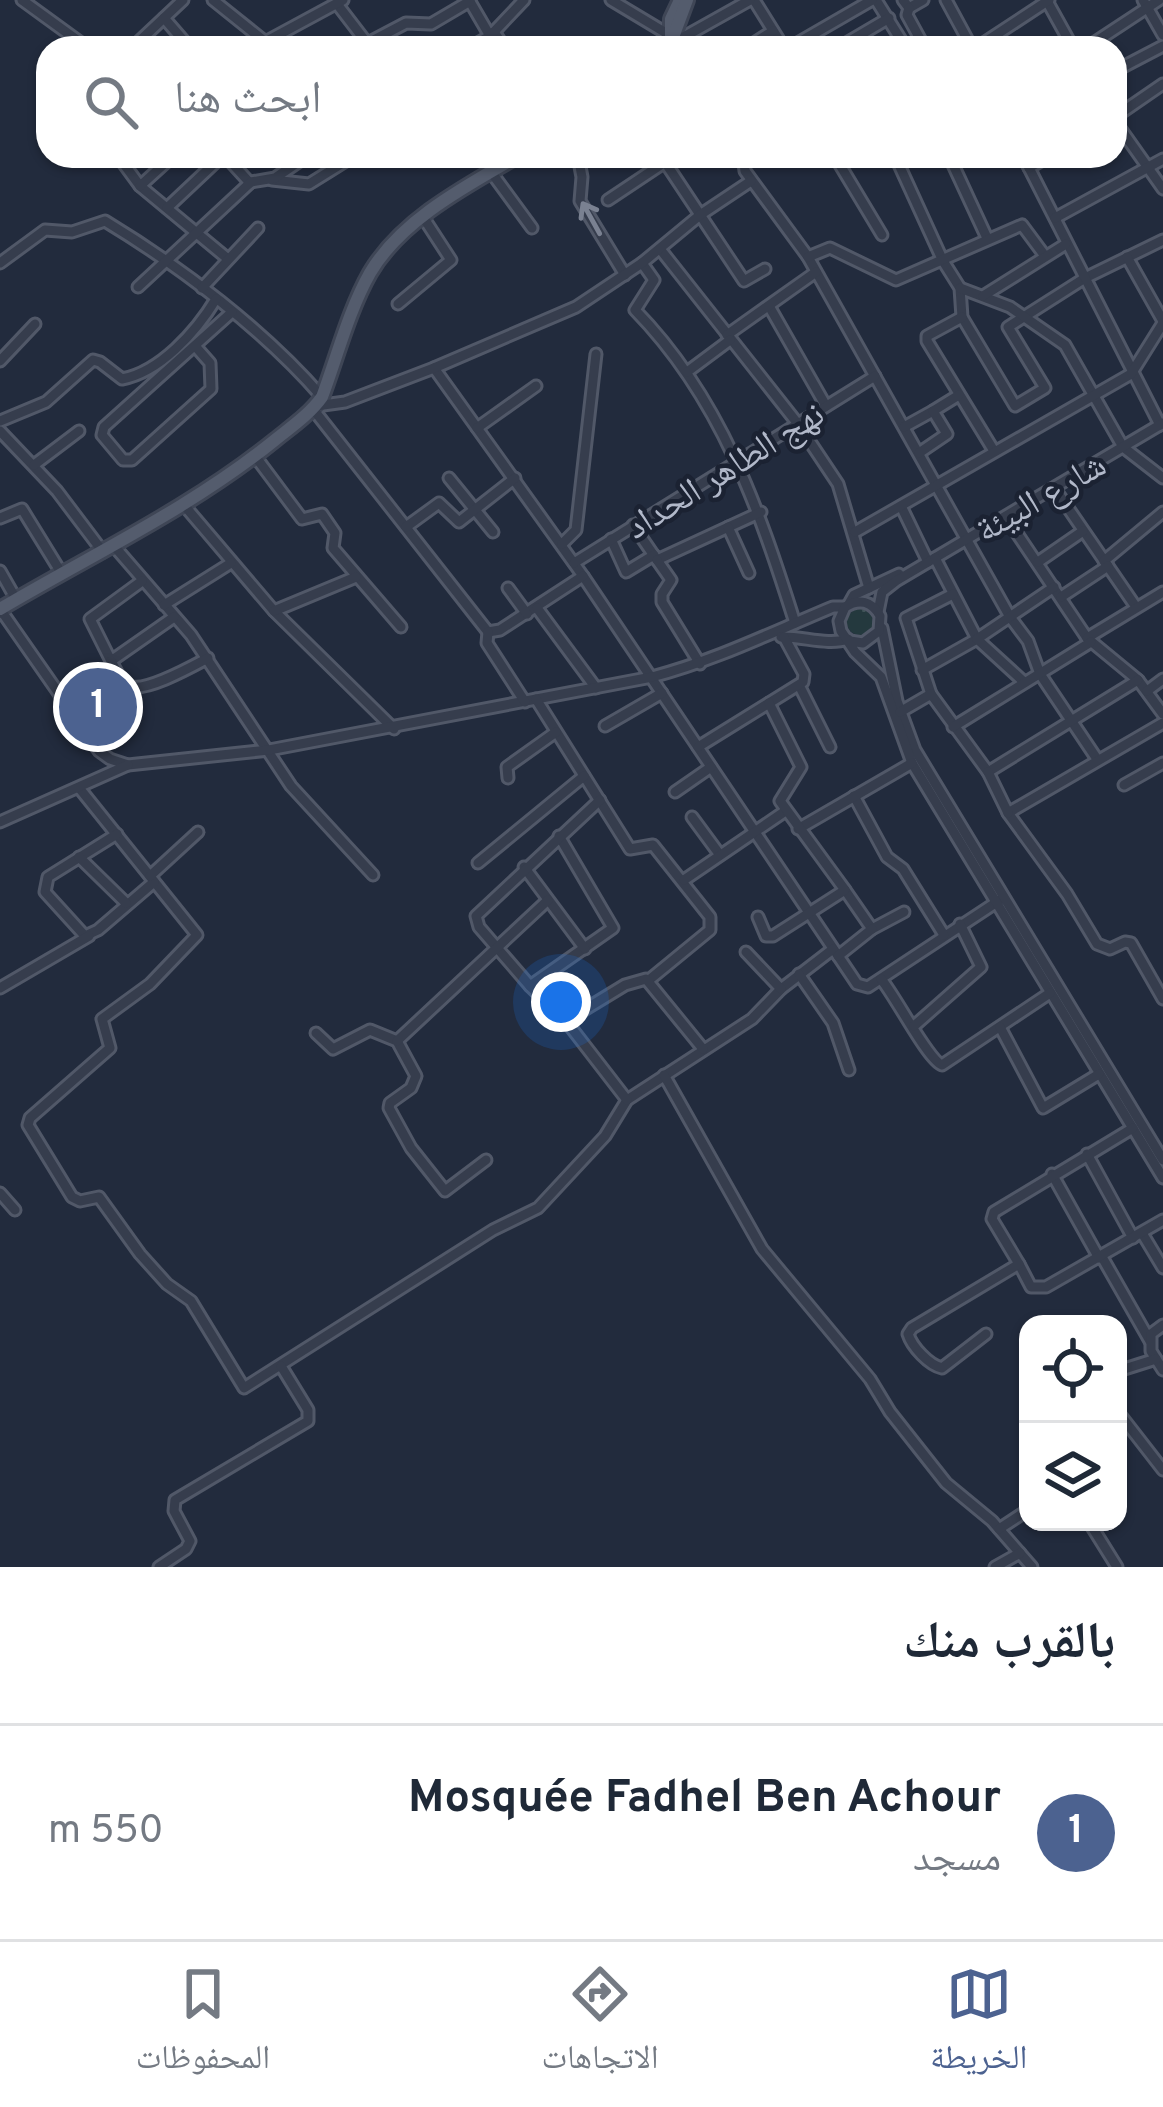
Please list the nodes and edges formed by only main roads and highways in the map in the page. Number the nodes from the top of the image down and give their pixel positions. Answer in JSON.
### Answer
{"nodes":[{"id":1,"x":678,"y":5,"type":"edge"},
{"id":2,"x":675,"y":36,"type":"edge"},
{"id":3,"x":498,"y":168,"type":"edge"},
{"id":4,"x":0,"y":609,"type":"edge"}],
"edges":[{"from":1,"to":2,"type":"main road"},
{"from":3,"to":4,"type":"main road"}]}
